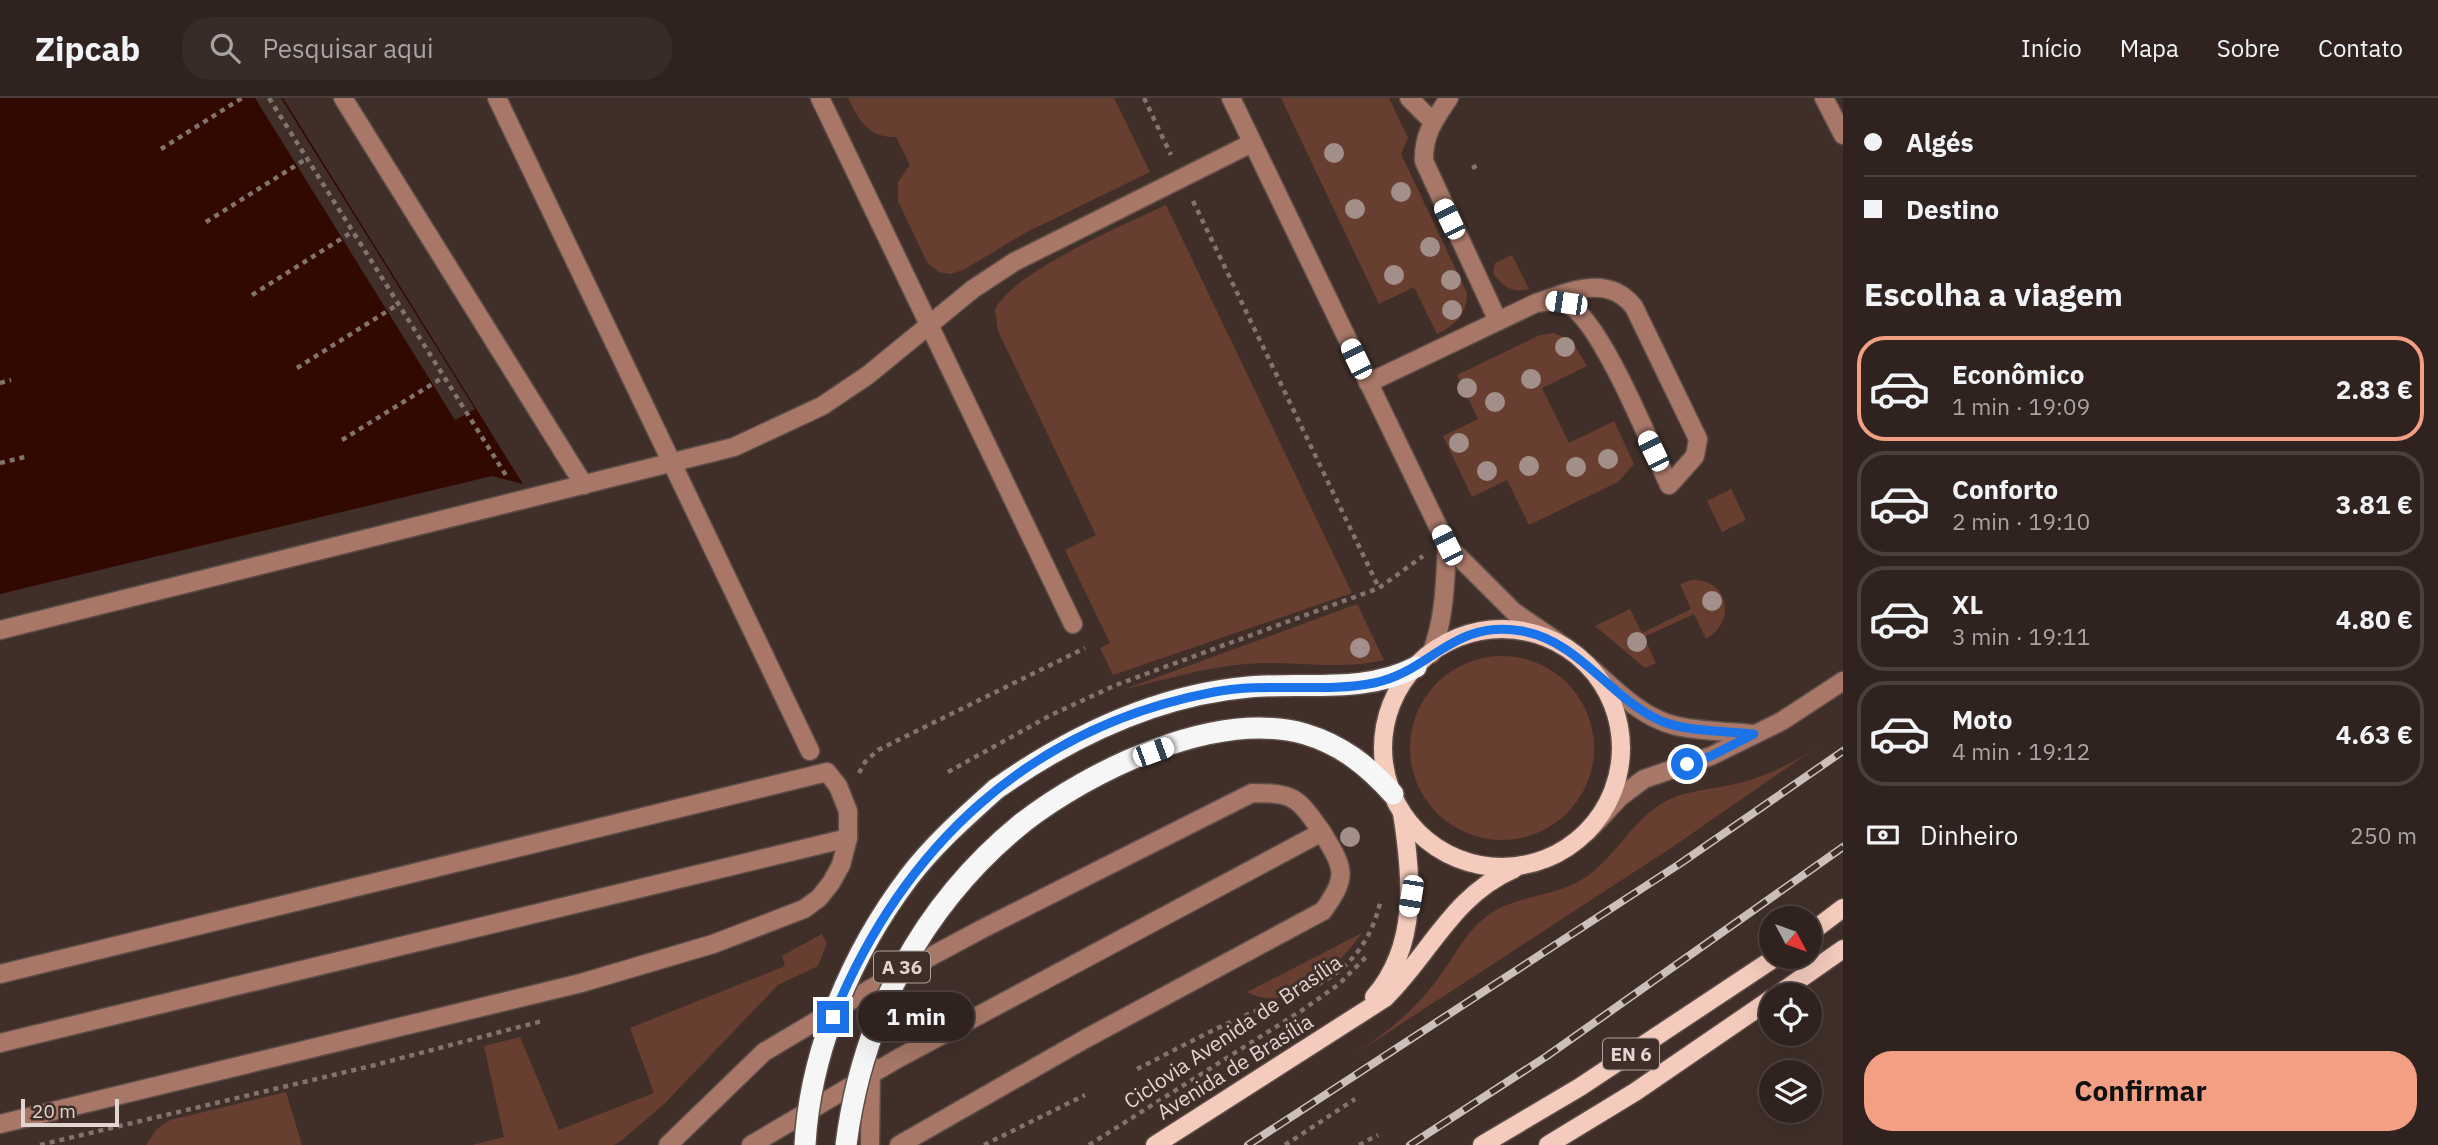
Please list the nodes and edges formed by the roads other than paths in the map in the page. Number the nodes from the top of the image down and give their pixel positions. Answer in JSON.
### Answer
{"nodes":[{"id":1,"x":343,"y":98,"type":"edge"},
{"id":2,"x":496,"y":98,"type":"edge"},
{"id":3,"x":820,"y":98,"type":"edge"},
{"id":4,"x":1231,"y":98,"type":"edge"},
{"id":5,"x":1409,"y":98,"type":"edge"},
{"id":6,"x":1450,"y":98,"type":"edge"},
{"id":7,"x":1824,"y":98,"type":"edge"},
{"id":8,"x":1433,"y":122,"type":"junction"},
{"id":9,"x":1843,"y":135,"type":"edge"},
{"id":10,"x":1252,"y":143,"type":"junction"},
{"id":11,"x":1536,"y":303,"type":"junction"},
{"id":12,"x":1498,"y":321,"type":"junction"},
{"id":13,"x":929,"y":324,"type":"junction"},
{"id":14,"x":1368,"y":383,"type":"junction"},
{"id":15,"x":672,"y":464,"type":"junction"},
{"id":16,"x":584,"y":485,"type":"junction"},
{"id":17,"x":1447,"y":545,"type":"junction"},
{"id":18,"x":1073,"y":624,"type":"dead end"},
{"id":19,"x":0,"y":630,"type":"edge"},
{"id":20,"x":1568,"y":649,"type":"junction"},
{"id":21,"x":1423,"y":661,"type":"junction"},
{"id":22,"x":1584,"y":662,"type":"junction"},
{"id":23,"x":1843,"y":681,"type":"edge"},
{"id":24,"x":1754,"y":734,"type":"junction"},
{"id":25,"x":810,"y":751,"type":"dead end"},
{"id":26,"x":1397,"y":803,"type":"junction"},
{"id":27,"x":1322,"y":832,"type":"junction"},
{"id":28,"x":1587,"y":832,"type":"junction"},
{"id":29,"x":848,"y":838,"type":"junction"},
{"id":30,"x":1536,"y":862,"type":"junction"},
{"id":31,"x":1843,"y":908,"type":"edge"},
{"id":32,"x":1822,"y":924,"type":"edge"},
{"id":33,"x":1843,"y":949,"type":"edge"},
{"id":34,"x":1759,"y":968,"type":"edge"},
{"id":35,"x":0,"y":974,"type":"edge"},
{"id":36,"x":1795,"y":983,"type":"edge"},
{"id":37,"x":870,"y":989,"type":"junction"},
{"id":38,"x":1759,"y":1007,"type":"edge"},
{"id":39,"x":1340,"y":1027,"type":"junction"},
{"id":40,"x":0,"y":1043,"type":"edge"},
{"id":41,"x":871,"y":1073,"type":"junction"},
{"id":42,"x":0,"y":1124,"type":"edge"},
{"id":43,"x":668,"y":1145,"type":"edge"},
{"id":44,"x":751,"y":1145,"type":"edge"},
{"id":45,"x":805,"y":1145,"type":"edge"},
{"id":46,"x":846,"y":1145,"type":"edge"},
{"id":47,"x":870,"y":1145,"type":"edge"},
{"id":48,"x":899,"y":1145,"type":"edge"},
{"id":49,"x":1155,"y":1145,"type":"edge"},
{"id":50,"x":1482,"y":1145,"type":"edge"},
{"id":51,"x":1548,"y":1145,"type":"edge"}],
"edges":[{"from":1,"to":16,"type":"street"},
{"from":2,"to":15,"type":"street"},
{"from":3,"to":13,"type":"street"},
{"from":4,"to":10,"type":"street"},
{"from":5,"to":8,"type":"street"},
{"from":6,"to":8,"type":"street"},
{"from":7,"to":9,"type":"street"},
{"from":8,"to":12,"type":"street"},
{"from":10,"to":13,"type":"street"},
{"from":10,"to":14,"type":"street"},
{"from":11,"to":11,"type":"street"},
{"from":11,"to":12,"type":"street"},
{"from":12,"to":14,"type":"street"},
{"from":13,"to":15,"type":"street"},
{"from":13,"to":18,"type":"street"},
{"from":14,"to":17,"type":"street"},
{"from":15,"to":16,"type":"street"},
{"from":15,"to":25,"type":"street"},
{"from":16,"to":19,"type":"street"},
{"from":17,"to":20,"type":"street"},
{"from":17,"to":21,"type":"street"},
{"from":20,"to":21,"type":"main road"},
{"from":20,"to":22,"type":"main road"},
{"from":21,"to":26,"type":"main road"},
{"from":21,"to":45,"type":"highway","number":"A 36","bridge":true},
{"from":22,"to":24,"type":"street"},
{"from":22,"to":28,"type":"main road"},
{"from":23,"to":24,"type":"street"},
{"from":24,"to":28,"type":"street"},
{"from":26,"to":30,"type":"main road"},
{"from":26,"to":39,"type":"main road","name":"Avenida de Brasília"},
{"from":26,"to":46,"type":"highway","number":"A 36","bridge":true},
{"from":27,"to":37,"type":"street"},
{"from":27,"to":41,"type":"street"},
{"from":27,"to":48,"type":"street"},
{"from":28,"to":30,"type":"main road"},
{"from":29,"to":35,"type":"street"},
{"from":29,"to":40,"type":"street"},
{"from":29,"to":42,"type":"street"},
{"from":30,"to":39,"type":"main road","name":"Avenida de Brasília"},
{"from":31,"to":32,"type":"main road"},
{"from":33,"to":36,"type":"main road"},
{"from":34,"to":50,"type":"main road","number":"EN 6"},
{"from":37,"to":41,"type":"street"},
{"from":37,"to":43,"type":"street"},
{"from":38,"to":51,"type":"main road","number":"EN 6"},
{"from":39,"to":49,"type":"main road","name":"Avenida de Brasília"},
{"from":41,"to":44,"type":"street"},
{"from":41,"to":47,"type":"street"}]}
